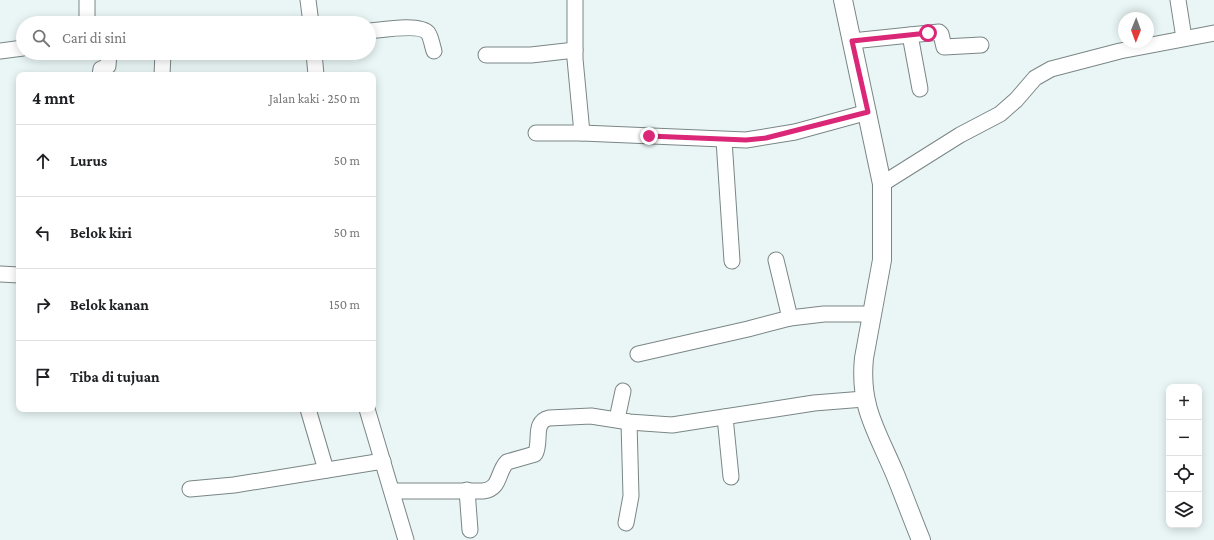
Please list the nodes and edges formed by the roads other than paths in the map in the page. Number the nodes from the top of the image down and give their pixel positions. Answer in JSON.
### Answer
{"nodes":[{"id":1,"x":87,"y":0,"type":"edge"},
{"id":2,"x":308,"y":0,"type":"edge"},
{"id":3,"x":575,"y":0,"type":"edge"},
{"id":4,"x":843,"y":0,"type":"edge"},
{"id":5,"x":1178,"y":0,"type":"edge"},
{"id":6,"x":87,"y":16,"type":"edge"},
{"id":7,"x":310,"y":16,"type":"edge"},
{"id":8,"x":376,"y":31,"type":"edge"},
{"id":9,"x":1214,"y":33,"type":"edge"},
{"id":10,"x":910,"y":35,"type":"junction"},
{"id":11,"x":1184,"y":38,"type":"junction"},
{"id":12,"x":852,"y":41,"type":"junction"},
{"id":13,"x":981,"y":45,"type":"dead end"},
{"id":14,"x":16,"y":49,"type":"edge"},
{"id":15,"x":575,"y":50,"type":"junction"},
{"id":16,"x":0,"y":51,"type":"edge"},
{"id":17,"x":434,"y":51,"type":"dead end"},
{"id":18,"x":486,"y":55,"type":"dead end"},
{"id":19,"x":108,"y":60,"type":"edge"},
{"id":20,"x":163,"y":60,"type":"edge"},
{"id":21,"x":315,"y":60,"type":"edge"},
{"id":22,"x":100,"y":72,"type":"edge"},
{"id":23,"x":162,"y":72,"type":"edge"},
{"id":24,"x":316,"y":72,"type":"edge"},
{"id":25,"x":920,"y":89,"type":"dead end"},
{"id":26,"x":868,"y":112,"type":"junction"},
{"id":27,"x":536,"y":133,"type":"dead end"},
{"id":28,"x":582,"y":133,"type":"junction"},
{"id":29,"x":724,"y":140,"type":"junction"},
{"id":30,"x":882,"y":184,"type":"junction"},
{"id":31,"x":776,"y":260,"type":"dead end"},
{"id":32,"x":732,"y":261,"type":"dead end"},
{"id":33,"x":0,"y":274,"type":"edge"},
{"id":34,"x":16,"y":275,"type":"edge"},
{"id":35,"x":872,"y":314,"type":"junction"},
{"id":36,"x":790,"y":318,"type":"junction"},
{"id":37,"x":638,"y":354,"type":"dead end"},
{"id":38,"x":623,"y":391,"type":"dead end"},
{"id":39,"x":864,"y":399,"type":"junction"},
{"id":40,"x":309,"y":412,"type":"edge"},
{"id":41,"x":368,"y":412,"type":"edge"},
{"id":42,"x":725,"y":418,"type":"junction"},
{"id":43,"x":623,"y":421,"type":"junction"},
{"id":44,"x":383,"y":461,"type":"junction"},
{"id":45,"x":326,"y":470,"type":"junction"},
{"id":46,"x":731,"y":478,"type":"dead end"},
{"id":47,"x":190,"y":489,"type":"dead end"},
{"id":48,"x":467,"y":490,"type":"junction"},
{"id":49,"x":392,"y":491,"type":"junction"},
{"id":50,"x":626,"y":523,"type":"dead end"},
{"id":51,"x":470,"y":530,"type":"dead end"},
{"id":52,"x":406,"y":540,"type":"edge"},
{"id":53,"x":921,"y":540,"type":"edge"}],
"edges":[{"from":1,"to":6,"type":"street"},
{"from":2,"to":7,"type":"street"},
{"from":3,"to":15,"type":"street"},
{"from":4,"to":12,"type":"main road"},
{"from":5,"to":11,"type":"street"},
{"from":8,"to":17,"type":"street"},
{"from":9,"to":11,"type":"street"},
{"from":10,"to":12,"type":"street"},
{"from":10,"to":13,"type":"street"},
{"from":10,"to":25,"type":"street"},
{"from":11,"to":30,"type":"street"},
{"from":12,"to":26,"type":"main road"},
{"from":14,"to":16,"type":"street"},
{"from":15,"to":18,"type":"street"},
{"from":15,"to":28,"type":"street"},
{"from":19,"to":22,"type":"street"},
{"from":20,"to":23,"type":"street"},
{"from":21,"to":24,"type":"street"},
{"from":26,"to":29,"type":"street"},
{"from":26,"to":30,"type":"main road"},
{"from":27,"to":28,"type":"street"},
{"from":28,"to":29,"type":"street"},
{"from":29,"to":32,"type":"street"},
{"from":30,"to":35,"type":"main road"},
{"from":31,"to":36,"type":"street"},
{"from":33,"to":34,"type":"street"},
{"from":35,"to":36,"type":"street"},
{"from":35,"to":39,"type":"main road"},
{"from":36,"to":37,"type":"street"},
{"from":38,"to":43,"type":"street"},
{"from":39,"to":42,"type":"street"},
{"from":39,"to":53,"type":"main road"},
{"from":40,"to":45,"type":"street"},
{"from":41,"to":44,"type":"street"},
{"from":42,"to":43,"type":"street"},
{"from":42,"to":46,"type":"street"},
{"from":43,"to":48,"type":"street"},
{"from":43,"to":50,"type":"street"},
{"from":44,"to":45,"type":"street"},
{"from":44,"to":49,"type":"street"},
{"from":45,"to":47,"type":"street"},
{"from":48,"to":49,"type":"street"},
{"from":48,"to":51,"type":"street"},
{"from":49,"to":52,"type":"street"}]}
